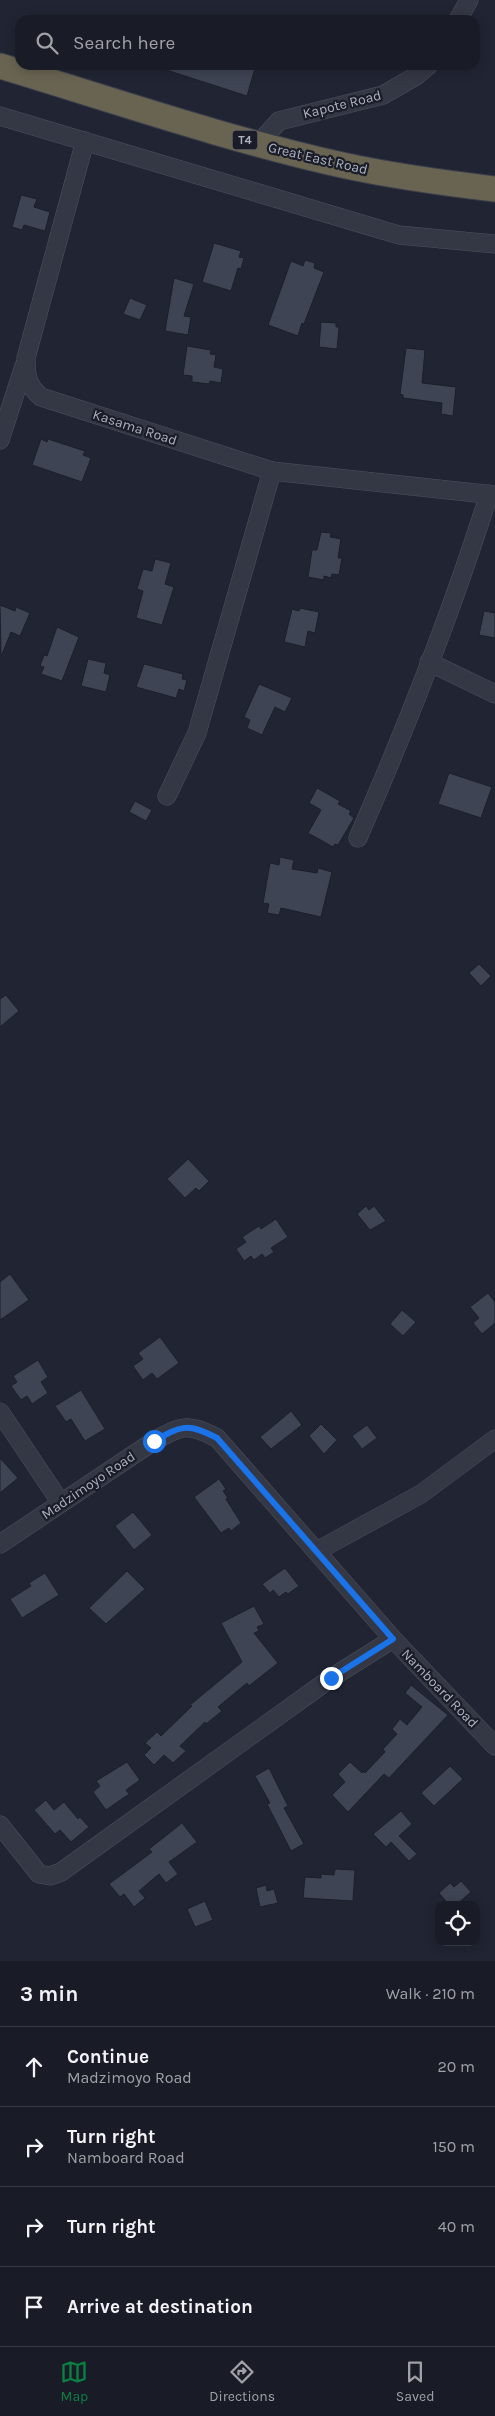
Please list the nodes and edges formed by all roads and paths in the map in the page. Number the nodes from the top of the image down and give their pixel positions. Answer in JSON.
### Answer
{"nodes":[{"id":1,"x":469,"y":0,"type":"edge"},
{"id":2,"x":461,"y":15,"type":"edge"},
{"id":3,"x":0,"y":66,"type":"edge"},
{"id":4,"x":423,"y":70,"type":"edge"},
{"id":5,"x":0,"y":116,"type":"edge"},
{"id":6,"x":85,"y":140,"type":"junction"},
{"id":7,"x":258,"y":144,"type":"junction"},
{"id":8,"x":495,"y":189,"type":"edge"},
{"id":9,"x":495,"y":244,"type":"edge"},
{"id":10,"x":26,"y":358,"type":"junction"},
{"id":11,"x":0,"y":440,"type":"edge"},
{"id":12,"x":272,"y":471,"type":"junction"},
{"id":13,"x":492,"y":495,"type":"edge"},
{"id":14,"x":429,"y":662,"type":"junction"},
{"id":15,"x":495,"y":694,"type":"edge"},
{"id":16,"x":167,"y":796,"type":"dead end"},
{"id":17,"x":358,"y":838,"type":"dead end"},
{"id":18,"x":0,"y":1412,"type":"edge"},
{"id":19,"x":176,"y":1428,"type":"joint"},
{"id":20,"x":494,"y":1441,"type":"edge"},
{"id":21,"x":61,"y":1503,"type":"junction"},
{"id":22,"x":0,"y":1544,"type":"edge"},
{"id":23,"x":317,"y":1551,"type":"junction"},
{"id":24,"x":393,"y":1639,"type":"junction"},
{"id":25,"x":495,"y":1746,"type":"edge"},
{"id":26,"x":0,"y":1825,"type":"edge"}],
"edges":[{"from":1,"to":2,"type":"street"},
{"from":3,"to":7,"type":"highway","name":"Great East Road","number":"T4"},
{"from":4,"to":7,"type":"street","name":"Kapote Road"},
{"from":5,"to":6,"type":"street"},
{"from":6,"to":9,"type":"street"},
{"from":6,"to":10,"type":"street","name":"Kasama Road"},
{"from":7,"to":8,"type":"highway","name":"Great East Road","number":"T4"},
{"from":10,"to":11,"type":"street"},
{"from":10,"to":12,"type":"street","name":"Kasama Road"},
{"from":12,"to":13,"type":"street","name":"Kasama Road"},
{"from":12,"to":16,"type":"street"},
{"from":13,"to":14,"type":"street"},
{"from":14,"to":15,"type":"street"},
{"from":14,"to":17,"type":"street"},
{"from":18,"to":21,"type":"street"},
{"from":19,"to":21,"type":"street","name":"Madzimoyo Road"},
{"from":19,"to":23,"type":"street","name":"Namboard Road"},
{"from":20,"to":23,"type":"street"},
{"from":21,"to":22,"type":"street","name":"Madzimoyo Road"},
{"from":23,"to":24,"type":"street","name":"Namboard Road"},
{"from":24,"to":25,"type":"street","name":"Namboard Road"},
{"from":24,"to":26,"type":"street"}]}
